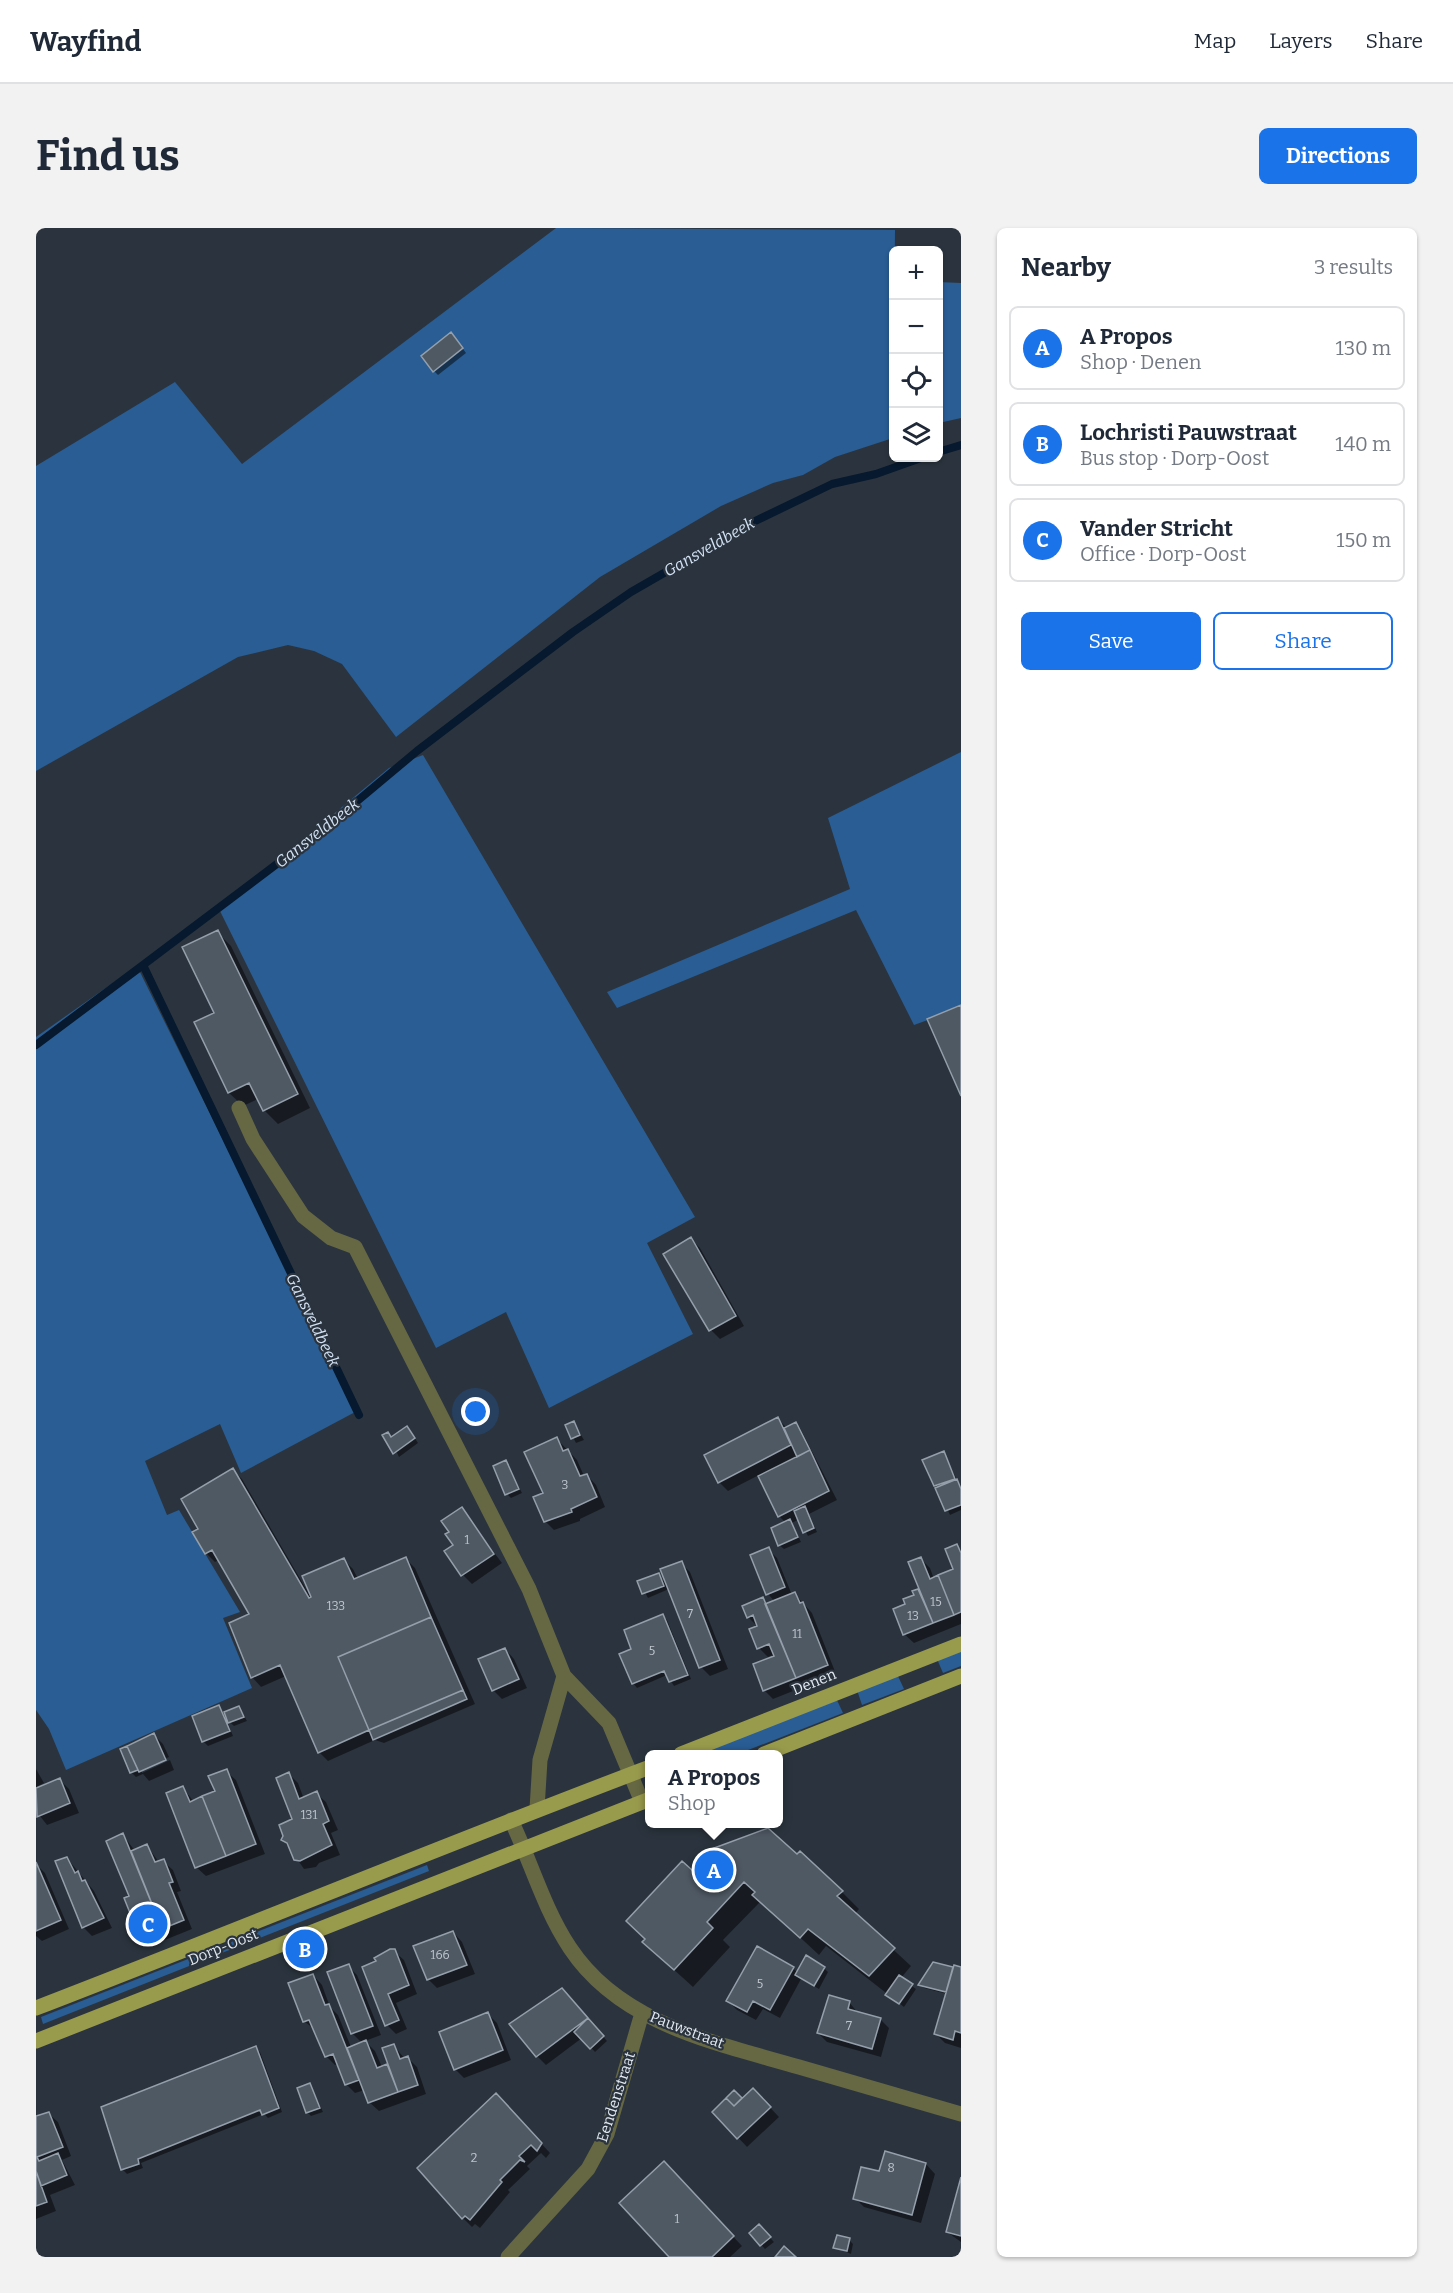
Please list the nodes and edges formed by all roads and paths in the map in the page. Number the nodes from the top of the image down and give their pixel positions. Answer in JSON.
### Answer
{"nodes":[{"id":1,"x":238,"y":1108,"type":"dead end"},
{"id":2,"x":961,"y":1644,"type":"edge"},
{"id":3,"x":564,"y":1676,"type":"junction"},
{"id":4,"x":961,"y":1676,"type":"edge"},
{"id":5,"x":694,"y":1750,"type":"edge"},
{"id":6,"x":776,"y":1750,"type":"edge"},
{"id":7,"x":645,"y":1769,"type":"edge"},
{"id":8,"x":630,"y":1774,"type":"junction"},
{"id":9,"x":645,"y":1798,"type":"edge"},
{"id":10,"x":645,"y":1800,"type":"edge"},
{"id":11,"x":537,"y":1809,"type":"junction"},
{"id":12,"x":511,"y":1820,"type":"junction"},
{"id":13,"x":525,"y":1849,"type":"junction"},
{"id":14,"x":36,"y":2008,"type":"edge"},
{"id":15,"x":642,"y":2013,"type":"junction"},
{"id":16,"x":36,"y":2041,"type":"edge"},
{"id":17,"x":961,"y":2114,"type":"edge"},
{"id":18,"x":508,"y":2257,"type":"edge"}],
"edges":[{"from":1,"to":3,"type":"street"},
{"from":2,"to":5,"type":"main road","name":"Denen"},
{"from":3,"to":8,"type":"street"},
{"from":3,"to":11,"type":"street"},
{"from":4,"to":6,"type":"main road"},
{"from":7,"to":8,"type":"main road"},
{"from":8,"to":9,"type":"street"},
{"from":8,"to":11,"type":"main road"},
{"from":10,"to":13,"type":"main road"},
{"from":11,"to":12,"type":"main road"},
{"from":12,"to":13,"type":"street","name":"Pauwstraat"},
{"from":12,"to":14,"type":"main road","name":"Dorp-Oost"},
{"from":13,"to":15,"type":"street","name":"Pauwstraat"},
{"from":13,"to":16,"type":"main road","name":"Dorp-Oost"},
{"from":15,"to":17,"type":"street","name":"Pauwstraat"},
{"from":15,"to":18,"type":"street","name":"Eendenstraat"}]}
